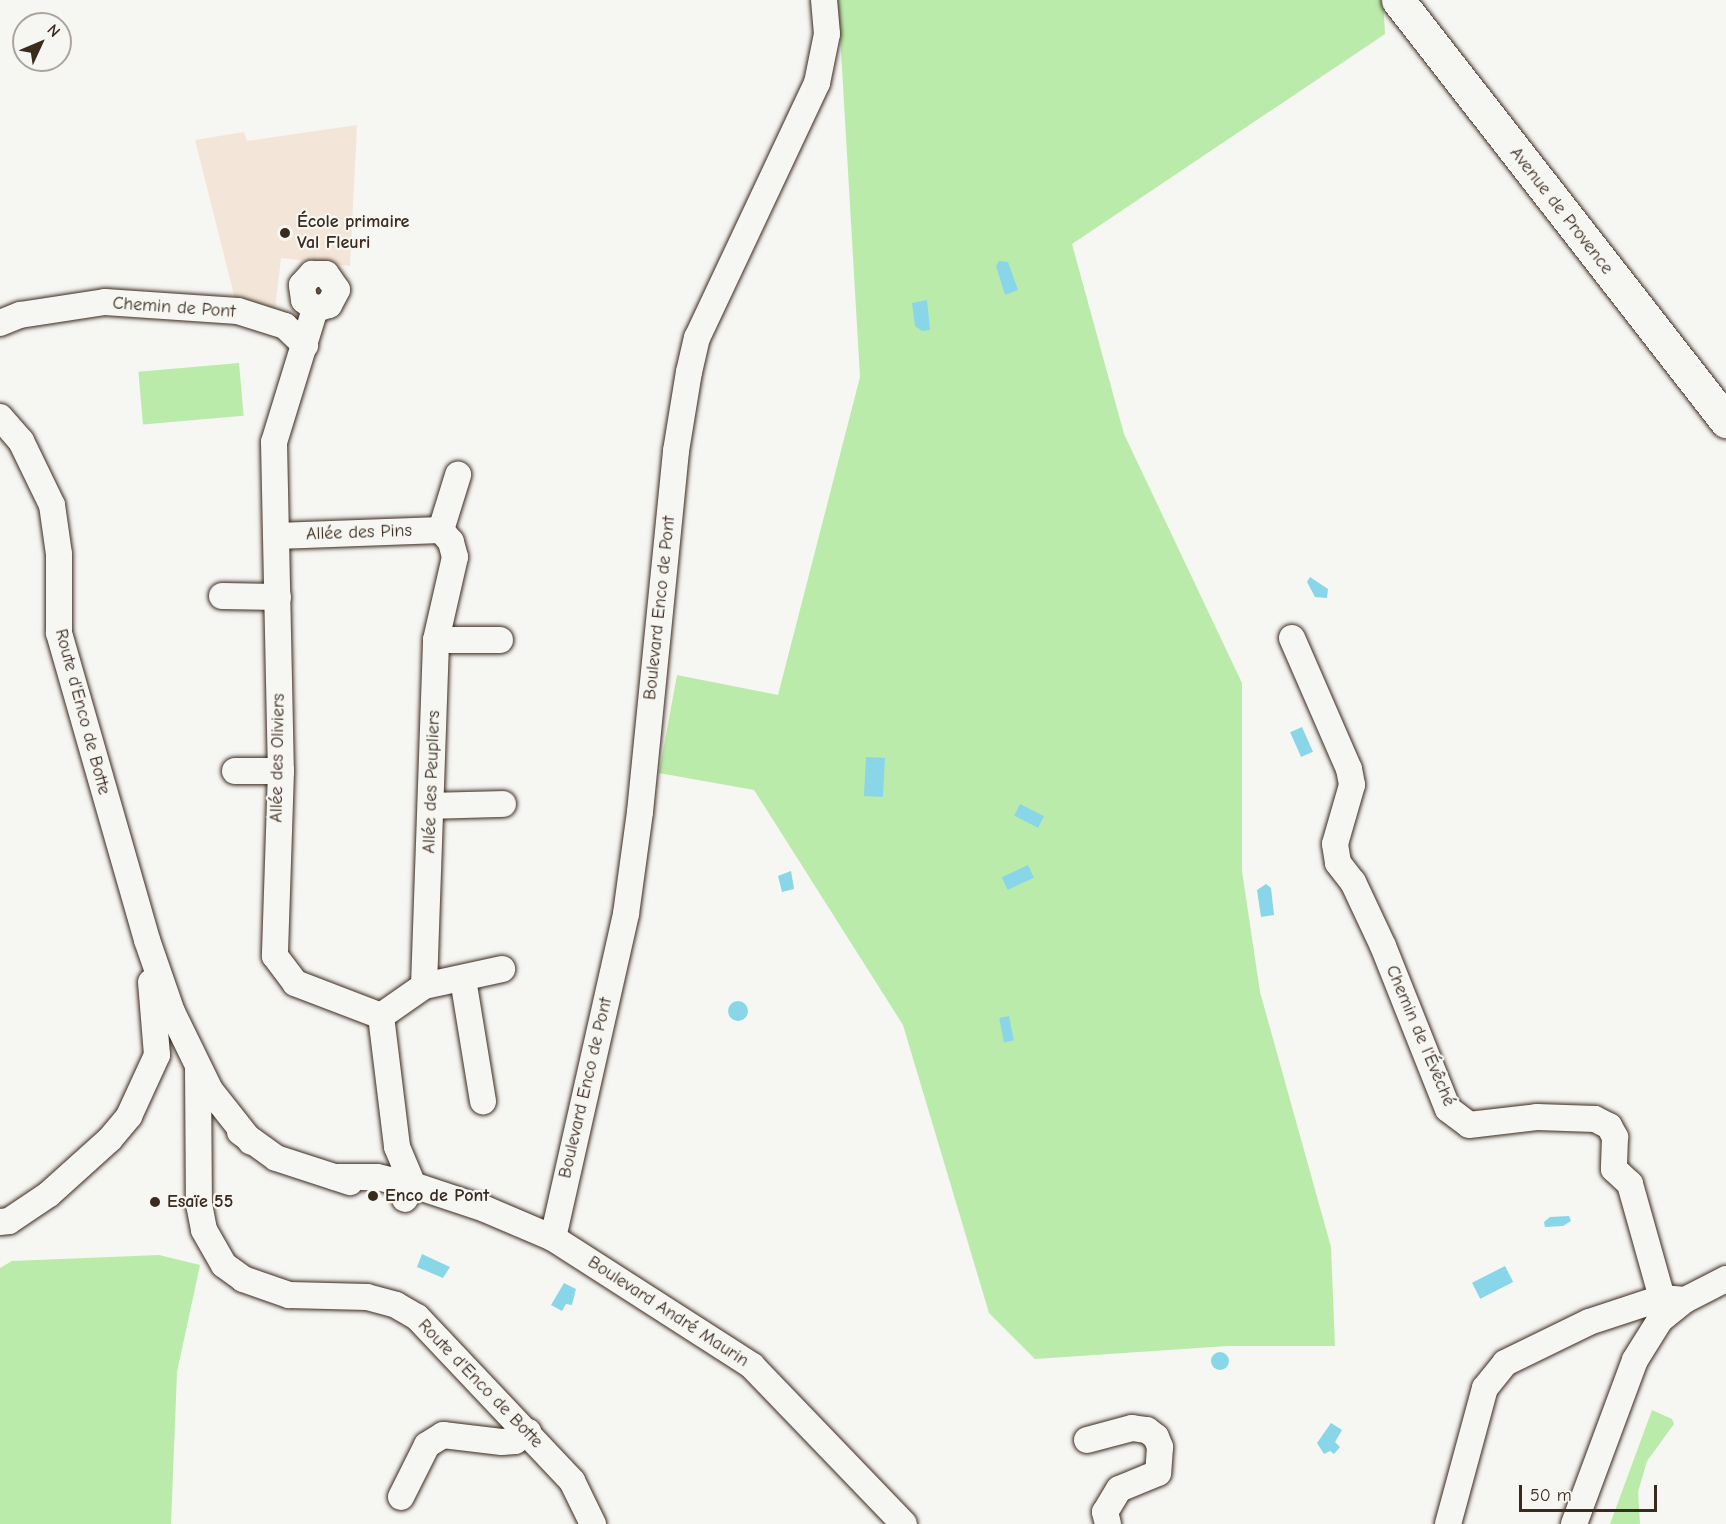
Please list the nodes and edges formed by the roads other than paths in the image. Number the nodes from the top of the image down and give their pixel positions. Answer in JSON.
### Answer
{"nodes":[{"id":1,"x":824,"y":0,"type":"edge"},
{"id":2,"x":1398,"y":0,"type":"edge"},
{"id":3,"x":315,"y":309,"type":"dead end"},
{"id":4,"x":0,"y":322,"type":"edge"},
{"id":5,"x":305,"y":345,"type":"junction"},
{"id":6,"x":0,"y":417,"type":"edge"},
{"id":7,"x":1726,"y":421,"type":"edge"},
{"id":8,"x":458,"y":475,"type":"dead end"},
{"id":9,"x":441,"y":531,"type":"junction"},
{"id":10,"x":277,"y":536,"type":"junction"},
{"id":11,"x":222,"y":596,"type":"dead end"},
{"id":12,"x":278,"y":597,"type":"junction"},
{"id":13,"x":1292,"y":638,"type":"dead end"},
{"id":14,"x":436,"y":640,"type":"junction"},
{"id":15,"x":500,"y":640,"type":"dead end"},
{"id":16,"x":235,"y":771,"type":"dead end"},
{"id":17,"x":280,"y":771,"type":"junction"},
{"id":18,"x":503,"y":804,"type":"dead end"},
{"id":19,"x":431,"y":806,"type":"junction"},
{"id":20,"x":147,"y":940,"type":"junction"},
{"id":21,"x":501,"y":969,"type":"dead end"},
{"id":22,"x":463,"y":979,"type":"junction"},
{"id":23,"x":424,"y":986,"type":"junction"},
{"id":24,"x":172,"y":1012,"type":"junction"},
{"id":25,"x":381,"y":1016,"type":"junction"},
{"id":26,"x":198,"y":1064,"type":"junction"},
{"id":27,"x":198,"y":1096,"type":"junction"},
{"id":28,"x":483,"y":1101,"type":"dead end"},
{"id":29,"x":251,"y":1142,"type":"junction"},
{"id":30,"x":395,"y":1189,"type":"junction"},
{"id":31,"x":0,"y":1222,"type":"edge"},
{"id":32,"x":553,"y":1238,"type":"junction"},
{"id":33,"x":1726,"y":1279,"type":"edge"},
{"id":34,"x":1674,"y":1299,"type":"junction"},
{"id":35,"x":528,"y":1432,"type":"junction"},
{"id":36,"x":1087,"y":1440,"type":"dead end"},
{"id":37,"x":401,"y":1497,"type":"dead end"},
{"id":38,"x":1579,"y":1520,"type":"edge"},
{"id":39,"x":593,"y":1524,"type":"edge"},
{"id":40,"x":903,"y":1524,"type":"edge"},
{"id":41,"x":1108,"y":1524,"type":"edge"},
{"id":42,"x":1448,"y":1524,"type":"edge"}],
"edges":[{"from":1,"to":32,"type":"street","name":"Boulevard Enco de Pont"},
{"from":2,"to":7,"type":"main road","name":"Avenue de Provence"},
{"from":3,"to":5,"type":"street","name":"Allée des Oliviers"},
{"from":4,"to":5,"type":"street","name":"Chemin de Pont"},
{"from":5,"to":10,"type":"street","name":"Allée des Oliviers"},
{"from":6,"to":20,"type":"street","name":"Route d'Enco de Botte"},
{"from":8,"to":9,"type":"street"},
{"from":9,"to":10,"type":"street","name":"Allée des Pins"},
{"from":9,"to":14,"type":"street","name":"Allée des Peupliers"},
{"from":10,"to":12,"type":"street","name":"Allée des Oliviers"},
{"from":11,"to":12,"type":"street"},
{"from":12,"to":17,"type":"street","name":"Allée des Oliviers"},
{"from":13,"to":34,"type":"street","name":"Chemin de l'Évêché"},
{"from":14,"to":15,"type":"street"},
{"from":14,"to":19,"type":"street","name":"Allée des Peupliers"},
{"from":16,"to":17,"type":"street"},
{"from":17,"to":25,"type":"street","name":"Allée des Oliviers"},
{"from":18,"to":19,"type":"street"},
{"from":19,"to":23,"type":"street","name":"Allée des Peupliers"},
{"from":20,"to":24,"type":"street","name":"Route d'Enco de Botte"},
{"from":20,"to":31,"type":"street"},
{"from":21,"to":22,"type":"street"},
{"from":22,"to":23,"type":"street"},
{"from":22,"to":28,"type":"street"},
{"from":23,"to":25,"type":"street"},
{"from":24,"to":26,"type":"street","name":"Route d'Enco de Botte"},
{"from":24,"to":27,"type":"street","name":"Route d'Enco de Botte"},
{"from":25,"to":30,"type":"street"},
{"from":26,"to":27,"type":"street","name":"Route d'Enco de Botte"},
{"from":26,"to":29,"type":"street","name":"Boulevard André Maurin"},
{"from":27,"to":29,"type":"street","name":"Boulevard André Maurin"},
{"from":27,"to":35,"type":"street","name":"Route d'Enco de Botte"},
{"from":29,"to":30,"type":"street","name":"Boulevard André Maurin"},
{"from":30,"to":32,"type":"street","name":"Boulevard André Maurin"},
{"from":32,"to":40,"type":"street","name":"Boulevard André Maurin"},
{"from":33,"to":34,"type":"street"},
{"from":34,"to":38,"type":"street"},
{"from":34,"to":42,"type":"street"},
{"from":35,"to":37,"type":"street"},
{"from":35,"to":39,"type":"street","name":"Route d'Enco de Botte"},
{"from":36,"to":41,"type":"street"}]}
